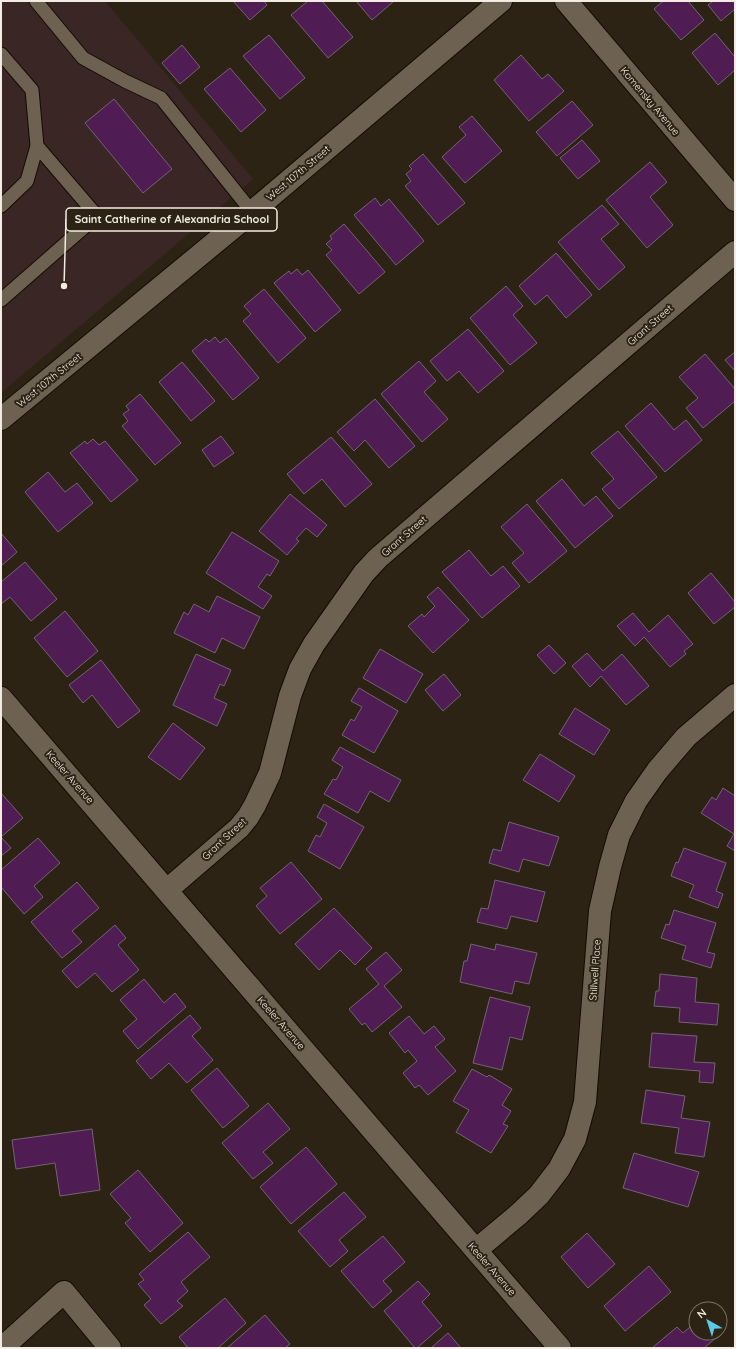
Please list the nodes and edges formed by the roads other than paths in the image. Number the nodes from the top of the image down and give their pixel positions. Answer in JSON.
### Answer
{"nodes":[{"id":1,"x":36,"y":1,"type":"edge"},
{"id":2,"x":501,"y":1,"type":"edge"},
{"id":3,"x":566,"y":1,"type":"edge"},
{"id":4,"x":1,"y":54,"type":"edge"},
{"id":5,"x":37,"y":146,"type":"junction"},
{"id":6,"x":735,"y":200,"type":"edge"},
{"id":7,"x":1,"y":206,"type":"edge"},
{"id":8,"x":252,"y":212,"type":"junction"},
{"id":9,"x":735,"y":252,"type":"edge"},
{"id":10,"x":1,"y":300,"type":"edge"},
{"id":11,"x":1,"y":418,"type":"edge"},
{"id":12,"x":735,"y":696,"type":"edge"},
{"id":13,"x":1,"y":698,"type":"edge"},
{"id":14,"x":167,"y":890,"type":"junction"},
{"id":15,"x":476,"y":1250,"type":"junction"},
{"id":16,"x":2,"y":1348,"type":"edge"},
{"id":17,"x":110,"y":1348,"type":"edge"},
{"id":18,"x":560,"y":1348,"type":"edge"}],
"edges":[{"from":1,"to":8,"type":"lane"},
{"from":2,"to":8,"type":"street","name":"West 107th Street"},
{"from":3,"to":6,"type":"street","name":"Komensky Avenue"},
{"from":4,"to":5,"type":"lane"},
{"from":5,"to":7,"type":"lane"},
{"from":5,"to":10,"type":"lane"},
{"from":8,"to":11,"type":"street","name":"West 107th Street"},
{"from":9,"to":14,"type":"street","name":"Grant Street"},
{"from":12,"to":15,"type":"street","name":"Stillwell Place"},
{"from":13,"to":14,"type":"street","name":"Keeler Avenue"},
{"from":14,"to":15,"type":"street","name":"Keeler Avenue"},
{"from":15,"to":18,"type":"street","name":"Keeler Avenue"},
{"from":16,"to":17,"type":"street"}]}
